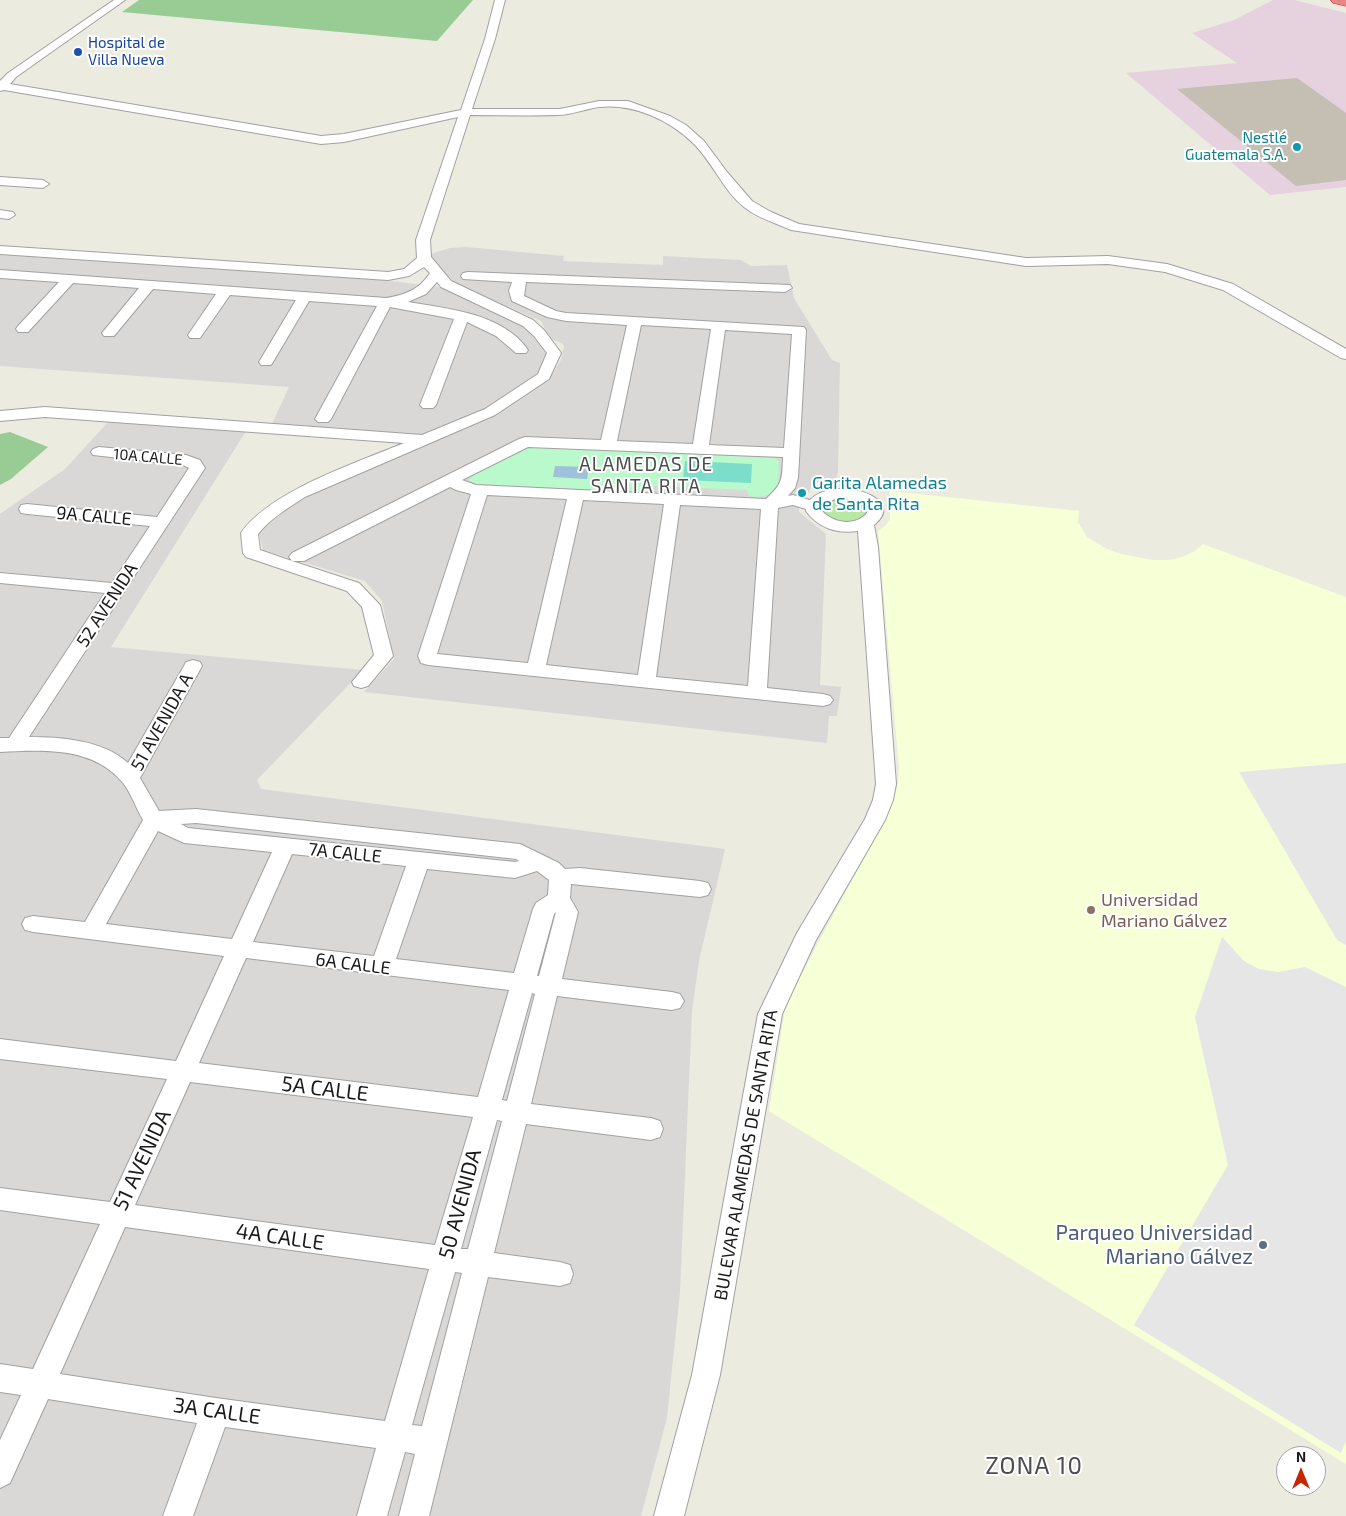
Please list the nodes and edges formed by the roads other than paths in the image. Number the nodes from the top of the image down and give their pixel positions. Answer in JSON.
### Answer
{"nodes":[{"id":1,"x":120,"y":0,"type":"edge"},
{"id":2,"x":500,"y":0,"type":"edge"},
{"id":3,"x":1338,"y":0,"type":"edge"},
{"id":4,"x":1346,"y":2,"type":"edge"},
{"id":5,"x":1,"y":83,"type":"edge"},
{"id":6,"x":466,"y":112,"type":"junction"},
{"id":7,"x":0,"y":181,"type":"edge"},
{"id":8,"x":43,"y":184,"type":"dead end"},
{"id":9,"x":0,"y":250,"type":"edge"},
{"id":10,"x":424,"y":258,"type":"junction"},
{"id":11,"x":437,"y":273,"type":"junction"},
{"id":12,"x":0,"y":274,"type":"edge"},
{"id":13,"x":468,"y":276,"type":"dead end"},
{"id":14,"x":520,"y":278,"type":"junction"},
{"id":15,"x":70,"y":279,"type":"junction"},
{"id":16,"x":149,"y":285,"type":"junction"},
{"id":17,"x":785,"y":288,"type":"dead end"},
{"id":18,"x":226,"y":290,"type":"junction"},
{"id":19,"x":305,"y":296,"type":"junction"},
{"id":20,"x":386,"y":302,"type":"junction"},
{"id":21,"x":462,"y":316,"type":"junction"},
{"id":22,"x":635,"y":321,"type":"junction"},
{"id":23,"x":719,"y":326,"type":"junction"},
{"id":24,"x":23,"y":329,"type":"dead end"},
{"id":25,"x":109,"y":334,"type":"dead end"},
{"id":26,"x":195,"y":334,"type":"dead end"},
{"id":27,"x":521,"y":350,"type":"dead end"},
{"id":28,"x":1346,"y":354,"type":"edge"},
{"id":29,"x":266,"y":362,"type":"dead end"},
{"id":30,"x":428,"y":405,"type":"dead end"},
{"id":31,"x":0,"y":416,"type":"edge"},
{"id":32,"x":323,"y":419,"type":"dead end"},
{"id":33,"x":426,"y":440,"type":"junction"},
{"id":34,"x":608,"y":445,"type":"junction"},
{"id":35,"x":700,"y":449,"type":"junction"},
{"id":36,"x":99,"y":452,"type":"dead end"},
{"id":37,"x":791,"y":453,"type":"junction"},
{"id":38,"x":196,"y":465,"type":"joint"},
{"id":39,"x":450,"y":480,"type":"junction"},
{"id":40,"x":789,"y":484,"type":"junction"},
{"id":41,"x":481,"y":490,"type":"junction"},
{"id":42,"x":830,"y":494,"type":"junction"},
{"id":43,"x":576,"y":495,"type":"junction"},
{"id":44,"x":673,"y":499,"type":"junction"},
{"id":45,"x":770,"y":504,"type":"junction"},
{"id":46,"x":814,"y":506,"type":"junction"},
{"id":47,"x":28,"y":509,"type":"dead end"},
{"id":48,"x":161,"y":522,"type":"junction"},
{"id":49,"x":865,"y":523,"type":"junction"},
{"id":50,"x":846,"y":526,"type":"junction"},
{"id":51,"x":869,"y":547,"type":"junction"},
{"id":52,"x":298,"y":557,"type":"dead end"},
{"id":53,"x":1,"y":579,"type":"edge"},
{"id":54,"x":117,"y":589,"type":"junction"},
{"id":55,"x":193,"y":666,"type":"dead end"},
{"id":56,"x":536,"y":670,"type":"junction"},
{"id":57,"x":360,"y":682,"type":"dead end"},
{"id":58,"x":646,"y":682,"type":"junction"},
{"id":59,"x":757,"y":693,"type":"junction"},
{"id":60,"x":823,"y":700,"type":"dead end"},
{"id":61,"x":7,"y":745,"type":"edge"},
{"id":62,"x":130,"y":778,"type":"junction"},
{"id":63,"x":154,"y":820,"type":"junction"},
{"id":64,"x":285,"y":847,"type":"junction"},
{"id":65,"x":419,"y":861,"type":"junction"},
{"id":66,"x":538,"y":863,"type":"junction"},
{"id":67,"x":559,"y":888,"type":"junction"},
{"id":68,"x":700,"y":889,"type":"dead end"},
{"id":69,"x":34,"y":924,"type":"dead end"},
{"id":70,"x":91,"y":932,"type":"junction"},
{"id":71,"x":238,"y":950,"type":"junction"},
{"id":72,"x":382,"y":967,"type":"junction"},
{"id":73,"x":522,"y":984,"type":"junction"},
{"id":74,"x":548,"y":987,"type":"junction"},
{"id":75,"x":672,"y":1001,"type":"dead end"},
{"id":76,"x":0,"y":1049,"type":"edge"},
{"id":77,"x":182,"y":1072,"type":"junction"},
{"id":78,"x":487,"y":1108,"type":"junction"},
{"id":79,"x":516,"y":1112,"type":"junction"},
{"id":80,"x":651,"y":1129,"type":"dead end"},
{"id":81,"x":0,"y":1199,"type":"edge"},
{"id":82,"x":116,"y":1215,"type":"junction"},
{"id":83,"x":445,"y":1259,"type":"junction"},
{"id":84,"x":479,"y":1263,"type":"junction"},
{"id":85,"x":560,"y":1274,"type":"dead end"},
{"id":86,"x":0,"y":1378,"type":"edge"},
{"id":87,"x":40,"y":1384,"type":"junction"},
{"id":88,"x":216,"y":1412,"type":"junction"},
{"id":89,"x":394,"y":1436,"type":"junction"},
{"id":90,"x":434,"y":1442,"type":"junction"},
{"id":91,"x":0,"y":1473,"type":"edge"},
{"id":92,"x":178,"y":1516,"type":"edge"},
{"id":93,"x":372,"y":1516,"type":"edge"},
{"id":94,"x":414,"y":1516,"type":"edge"},
{"id":95,"x":669,"y":1516,"type":"edge"}],
"edges":[{"from":1,"to":5,"type":"street"},
{"from":2,"to":6,"type":"street"},
{"from":3,"to":4,"type":"highway"},
{"from":5,"to":6,"type":"street"},
{"from":6,"to":10,"type":"street"},
{"from":6,"to":28,"type":"street"},
{"from":7,"to":8,"type":"street"},
{"from":9,"to":10,"type":"street"},
{"from":10,"to":11,"type":"street"},
{"from":11,"to":20,"type":"street"},
{"from":11,"to":33,"type":"street"},
{"from":12,"to":15,"type":"street"},
{"from":13,"to":14,"type":"street"},
{"from":14,"to":17,"type":"street"},
{"from":14,"to":22,"type":"street"},
{"from":15,"to":16,"type":"street"},
{"from":15,"to":24,"type":"street"},
{"from":16,"to":18,"type":"street"},
{"from":16,"to":25,"type":"street"},
{"from":18,"to":19,"type":"street"},
{"from":18,"to":26,"type":"street"},
{"from":19,"to":20,"type":"street"},
{"from":19,"to":29,"type":"street"},
{"from":20,"to":21,"type":"street"},
{"from":20,"to":32,"type":"street"},
{"from":21,"to":27,"type":"street"},
{"from":21,"to":30,"type":"street"},
{"from":22,"to":23,"type":"street"},
{"from":22,"to":34,"type":"street"},
{"from":23,"to":35,"type":"street"},
{"from":23,"to":37,"type":"street"},
{"from":31,"to":33,"type":"street"},
{"from":33,"to":57,"type":"street"},
{"from":34,"to":35,"type":"street"},
{"from":34,"to":39,"type":"street"},
{"from":35,"to":37,"type":"street"},
{"from":36,"to":38,"type":"street","name":"10A CALLE"},
{"from":37,"to":40,"type":"street"},
{"from":38,"to":48,"type":"street","name":"52 AVENIDA"},
{"from":39,"to":41,"type":"street"},
{"from":39,"to":52,"type":"street"},
{"from":40,"to":42,"type":"street"},
{"from":40,"to":45,"type":"street"},
{"from":41,"to":43,"type":"street"},
{"from":41,"to":56,"type":"street"},
{"from":42,"to":46,"type":"street"},
{"from":42,"to":49,"type":"street"},
{"from":43,"to":44,"type":"street"},
{"from":43,"to":56,"type":"street"},
{"from":44,"to":45,"type":"street"},
{"from":44,"to":58,"type":"street"},
{"from":45,"to":46,"type":"street"},
{"from":45,"to":59,"type":"street"},
{"from":46,"to":50,"type":"street"},
{"from":47,"to":48,"type":"street","name":"9A CALLE"},
{"from":48,"to":54,"type":"street","name":"52 AVENIDA"},
{"from":49,"to":50,"type":"street"},
{"from":49,"to":51,"type":"street","name":"BULEVAR ALAMEDAS DE SANTA RITA"},
{"from":50,"to":51,"type":"street"},
{"from":51,"to":95,"type":"street","name":"BULEVAR ALAMEDAS DE SANTA RITA"},
{"from":53,"to":54,"type":"street"},
{"from":54,"to":61,"type":"street","name":"52 AVENIDA"},
{"from":55,"to":62,"type":"street","name":"51 AVENIDA A"},
{"from":56,"to":58,"type":"street"},
{"from":58,"to":59,"type":"street"},
{"from":59,"to":60,"type":"street"},
{"from":61,"to":62,"type":"street"},
{"from":62,"to":63,"type":"street"},
{"from":63,"to":64,"type":"street","name":"7A CALLE"},
{"from":63,"to":66,"type":"street","name":"7A CALLE"},
{"from":63,"to":70,"type":"street"},
{"from":64,"to":65,"type":"street","name":"7A CALLE"},
{"from":64,"to":71,"type":"street","name":"51 AVENIDA"},
{"from":65,"to":66,"type":"street","name":"7A CALLE"},
{"from":65,"to":72,"type":"street"},
{"from":66,"to":67,"type":"street","name":"7A CALLE"},
{"from":67,"to":68,"type":"street"},
{"from":67,"to":73,"type":"street","name":"50 AVENIDA"},
{"from":67,"to":74,"type":"street","name":"50 AVENIDA"},
{"from":69,"to":70,"type":"street","name":"6A CALLE"},
{"from":70,"to":71,"type":"street","name":"6A CALLE"},
{"from":71,"to":72,"type":"street","name":"6A CALLE"},
{"from":71,"to":77,"type":"street","name":"51 AVENIDA"},
{"from":72,"to":73,"type":"street","name":"6A CALLE"},
{"from":73,"to":74,"type":"street","name":"6A CALLE"},
{"from":73,"to":78,"type":"street","name":"50 AVENIDA"},
{"from":74,"to":75,"type":"street","name":"6A CALLE"},
{"from":74,"to":79,"type":"street","name":"50 AVENIDA"},
{"from":76,"to":77,"type":"street","name":"5A CALLE"},
{"from":77,"to":78,"type":"street","name":"5A CALLE"},
{"from":77,"to":82,"type":"street","name":"51 AVENIDA"},
{"from":78,"to":79,"type":"street","name":"5A CALLE"},
{"from":78,"to":83,"type":"street","name":"50 AVENIDA"},
{"from":79,"to":80,"type":"street","name":"5A CALLE"},
{"from":79,"to":84,"type":"street","name":"50 AVENIDA"},
{"from":81,"to":82,"type":"street","name":"4A CALLE"},
{"from":82,"to":83,"type":"street","name":"4A CALLE"},
{"from":82,"to":87,"type":"street","name":"51 AVENIDA"},
{"from":83,"to":84,"type":"street","name":"4A CALLE"},
{"from":83,"to":89,"type":"street","name":"50 AVENIDA"},
{"from":84,"to":85,"type":"street","name":"4A CALLE"},
{"from":84,"to":90,"type":"street","name":"50 AVENIDA"},
{"from":86,"to":87,"type":"street","name":"3A CALLE"},
{"from":87,"to":88,"type":"street","name":"3A CALLE"},
{"from":87,"to":91,"type":"street","name":"51 AVENIDA"},
{"from":88,"to":89,"type":"street","name":"3A CALLE"},
{"from":88,"to":92,"type":"street"},
{"from":89,"to":90,"type":"street","name":"3A CALLE"},
{"from":89,"to":93,"type":"street","name":"50 AVENIDA"},
{"from":90,"to":94,"type":"street","name":"50 AVENIDA"}]}
